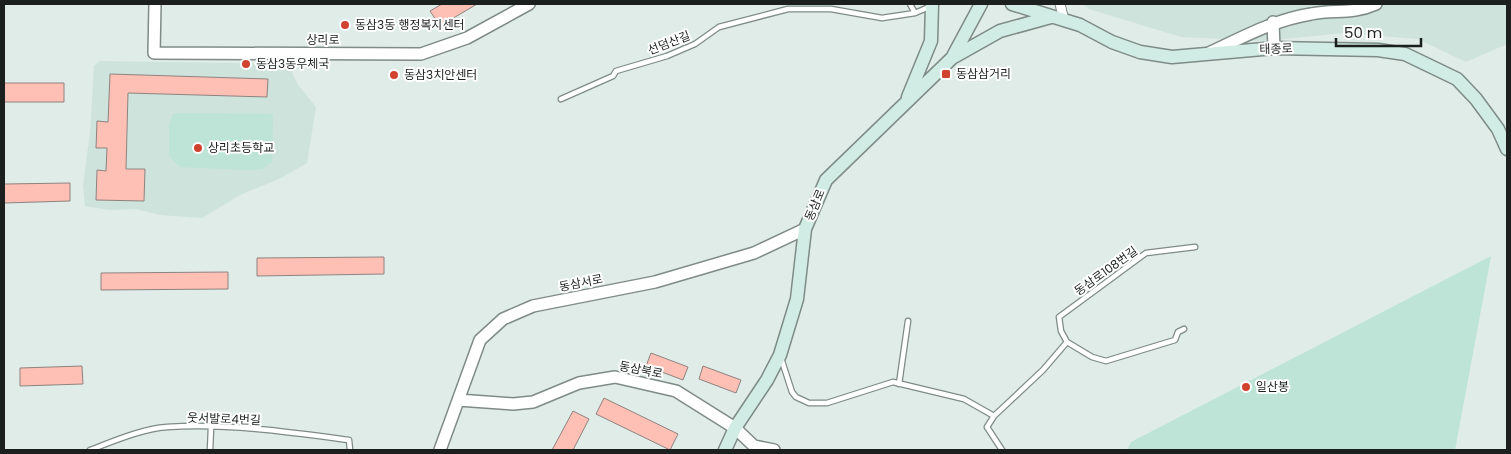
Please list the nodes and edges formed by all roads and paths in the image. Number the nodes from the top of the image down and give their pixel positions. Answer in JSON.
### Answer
{"nodes":[{"id":1,"x":155,"y":4,"type":"edge"},
{"id":2,"x":529,"y":4,"type":"edge"},
{"id":3,"x":910,"y":4,"type":"edge"},
{"id":4,"x":933,"y":4,"type":"edge"},
{"id":5,"x":982,"y":4,"type":"edge"},
{"id":6,"x":1012,"y":4,"type":"edge"},
{"id":7,"x":1060,"y":4,"type":"edge"},
{"id":8,"x":1376,"y":4,"type":"edge"},
{"id":9,"x":915,"y":13,"type":"junction"},
{"id":10,"x":1058,"y":18,"type":"junction"},
{"id":11,"x":1273,"y":22,"type":"junction"},
{"id":12,"x":1274,"y":48,"type":"junction"},
{"id":13,"x":1207,"y":54,"type":"junction"},
{"id":14,"x":952,"y":58,"type":"junction"},
{"id":15,"x":561,"y":99,"type":"dead end"},
{"id":16,"x":906,"y":102,"type":"junction"},
{"id":17,"x":1507,"y":149,"type":"edge"},
{"id":18,"x":805,"y":228,"type":"junction"},
{"id":19,"x":1195,"y":247,"type":"dead end"},
{"id":20,"x":908,"y":321,"type":"dead end"},
{"id":21,"x":1184,"y":329,"type":"dead end"},
{"id":22,"x":1067,"y":342,"type":"junction"},
{"id":23,"x":780,"y":355,"type":"junction"},
{"id":24,"x":899,"y":384,"type":"junction"},
{"id":25,"x":458,"y":400,"type":"junction"},
{"id":26,"x":994,"y":416,"type":"junction"},
{"id":27,"x":211,"y":428,"type":"junction"},
{"id":28,"x":735,"y":428,"type":"junction"},
{"id":29,"x":90,"y":450,"type":"edge"},
{"id":30,"x":210,"y":450,"type":"edge"},
{"id":31,"x":350,"y":450,"type":"edge"},
{"id":32,"x":440,"y":450,"type":"edge"},
{"id":33,"x":726,"y":450,"type":"edge"},
{"id":34,"x":774,"y":450,"type":"edge"},
{"id":35,"x":1002,"y":450,"type":"edge"}],
"edges":[{"from":1,"to":2,"type":"street","name":"상리로"},
{"from":3,"to":9,"type":"lane"},
{"from":4,"to":9,"type":"lane","name":"선덤산길"},
{"from":4,"to":16,"type":"main road"},
{"from":5,"to":14,"type":"main road","name":"동삼로"},
{"from":6,"to":10,"type":"main road","name":"태종로"},
{"from":7,"to":10,"type":"street"},
{"from":8,"to":11,"type":"street"},
{"from":9,"to":15,"type":"lane","name":"선덤산길"},
{"from":10,"to":13,"type":"main road","name":"태종로"},
{"from":10,"to":14,"type":"main road"},
{"from":11,"to":12,"type":"street"},
{"from":11,"to":13,"type":"street"},
{"from":12,"to":13,"type":"main road","name":"태종로"},
{"from":12,"to":17,"type":"main road","name":"태종로"},
{"from":14,"to":16,"type":"main road","name":"동삼로"},
{"from":16,"to":18,"type":"main road","name":"동삼로"},
{"from":18,"to":23,"type":"main road","name":"동삼로"},
{"from":18,"to":25,"type":"street","name":"동삼서로"},
{"from":19,"to":22,"type":"lane","name":"동삼로108번길"},
{"from":20,"to":24,"type":"lane"},
{"from":21,"to":22,"type":"lane"},
{"from":22,"to":26,"type":"lane"},
{"from":23,"to":24,"type":"lane"},
{"from":23,"to":28,"type":"main road","name":"동삼로"},
{"from":24,"to":26,"type":"lane"},
{"from":25,"to":28,"type":"street","name":"동삼북로"},
{"from":25,"to":32,"type":"street","name":"동삼서로"},
{"from":26,"to":35,"type":"lane"},
{"from":27,"to":29,"type":"lane","name":"웃서발로4번길"},
{"from":27,"to":30,"type":"lane"},
{"from":27,"to":31,"type":"lane","name":"웃서발로4번길"},
{"from":28,"to":33,"type":"main road","name":"동삼로"},
{"from":28,"to":34,"type":"street","name":"동삼북로"}]}
